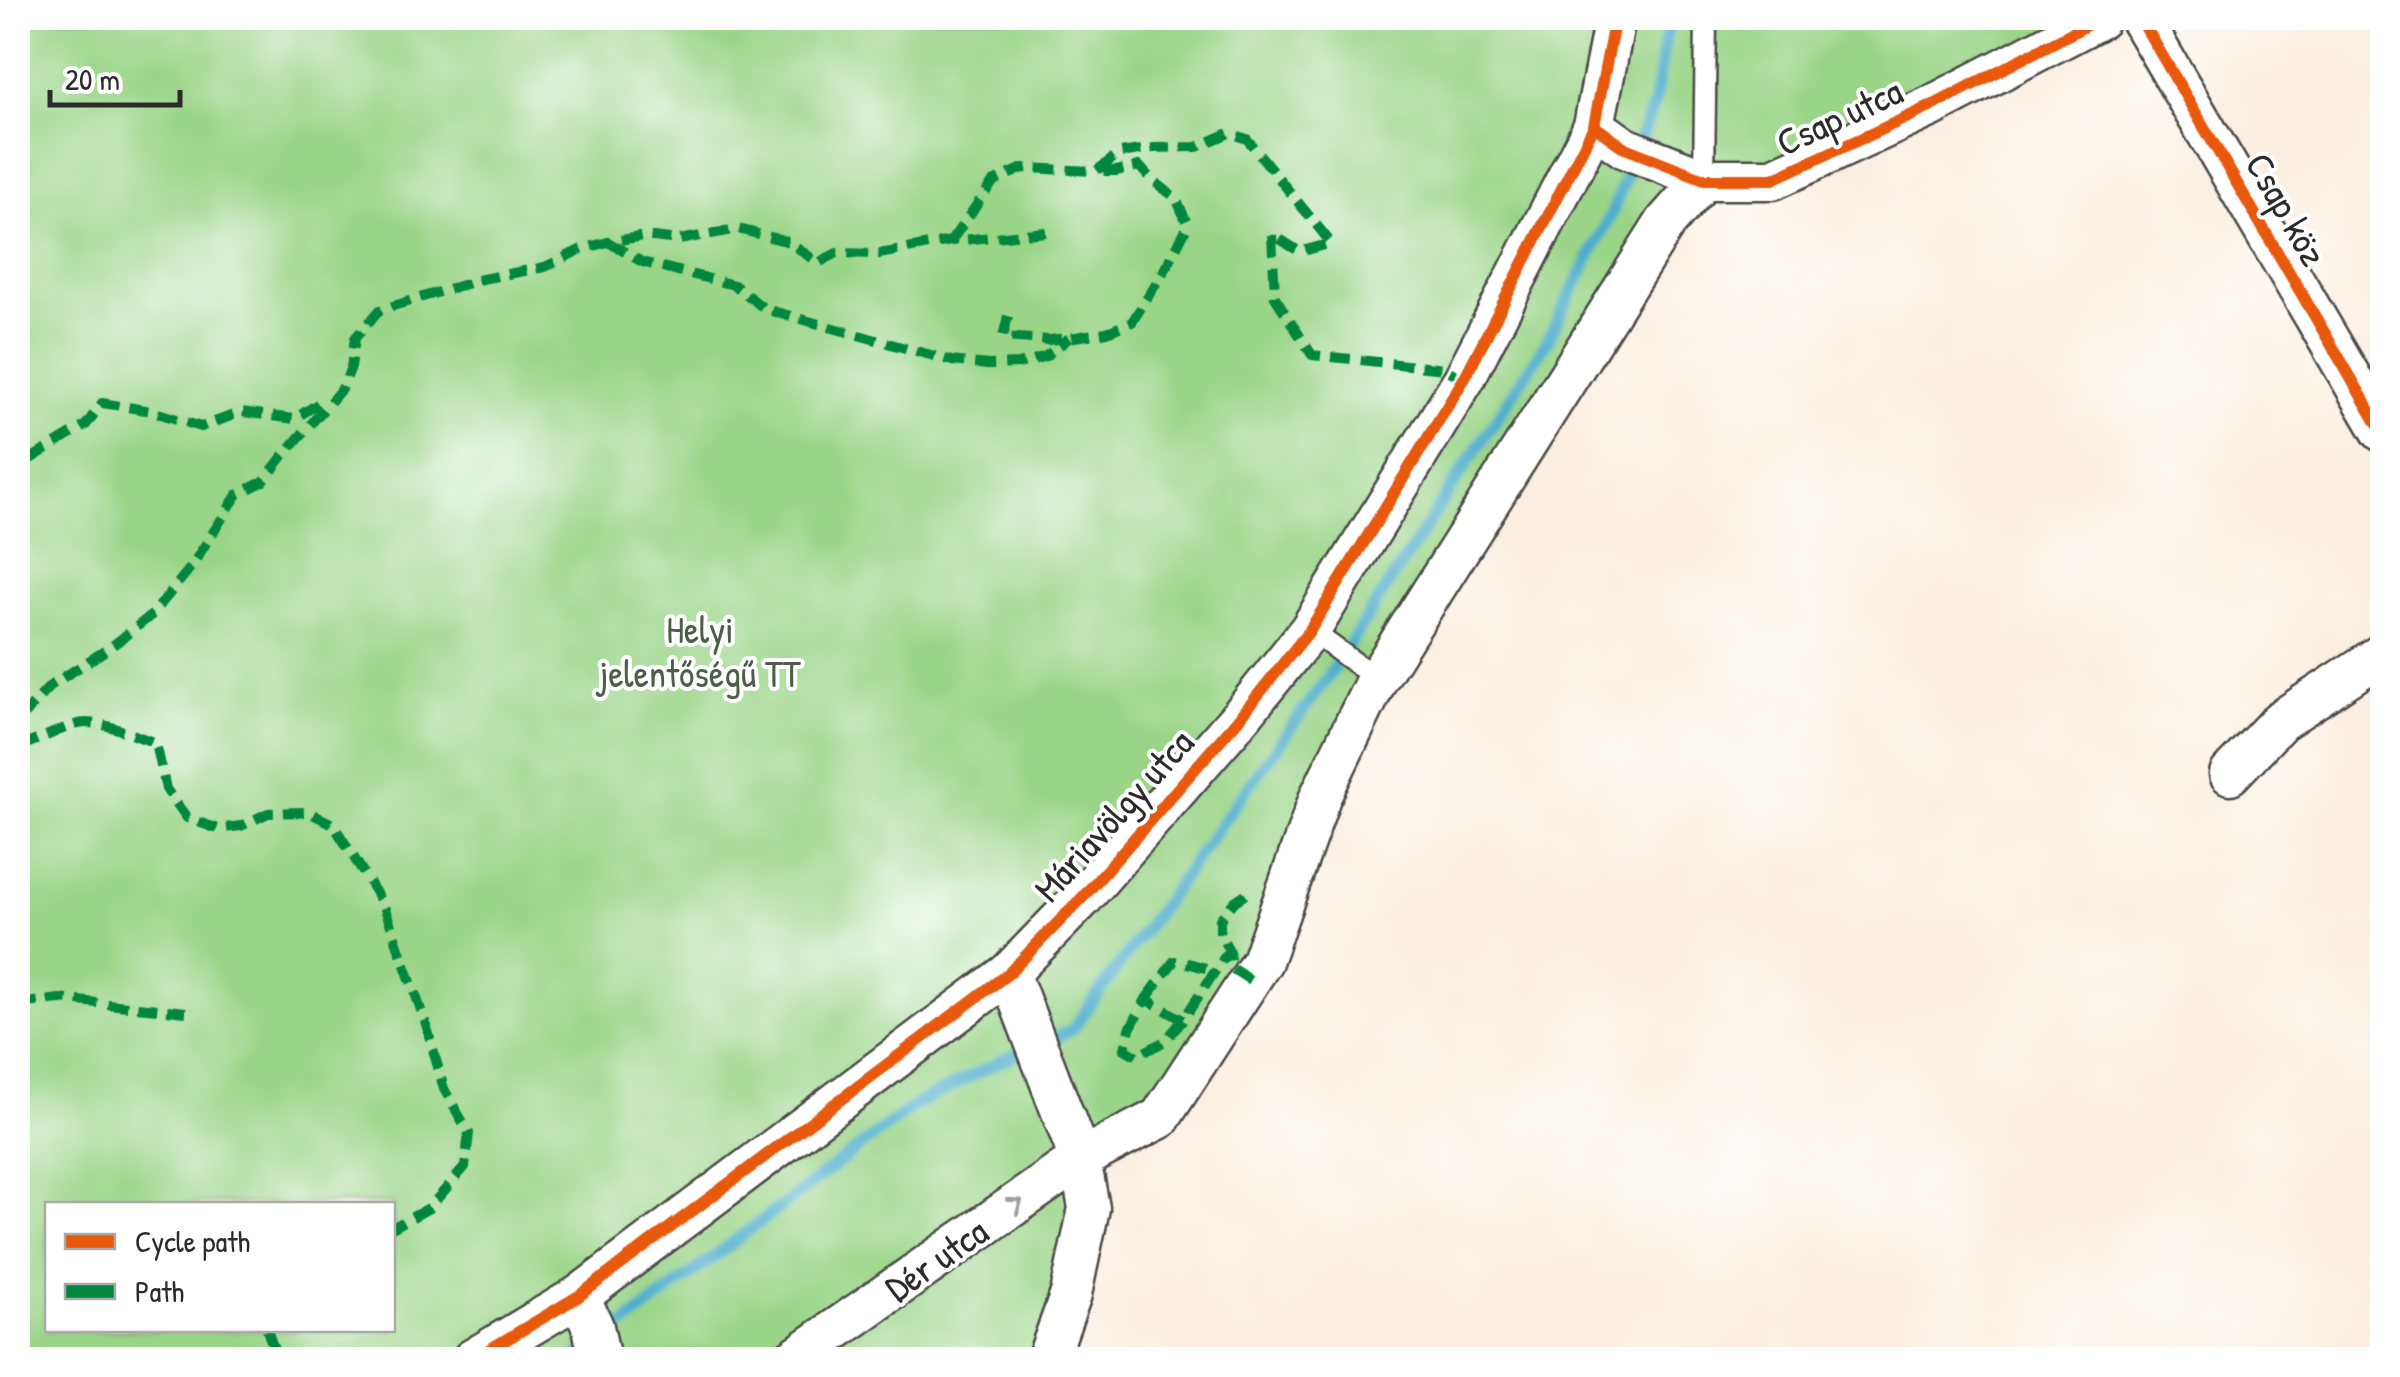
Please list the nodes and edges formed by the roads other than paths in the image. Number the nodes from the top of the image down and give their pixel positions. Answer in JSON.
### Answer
{"nodes":[{"id":1,"x":1615,"y":18,"type":"edge"},
{"id":2,"x":1706,"y":18,"type":"edge"},
{"id":3,"x":2100,"y":18,"type":"edge"},
{"id":4,"x":2140,"y":18,"type":"edge"},
{"id":5,"x":1610,"y":137,"type":"junction"},
{"id":6,"x":1687,"y":172,"type":"junction"},
{"id":7,"x":2382,"y":431,"type":"edge"},
{"id":8,"x":1322,"y":639,"type":"junction"},
{"id":9,"x":2382,"y":654,"type":"edge"},
{"id":10,"x":1368,"y":674,"type":"junction"},
{"id":11,"x":2230,"y":774,"type":"dead end"},
{"id":12,"x":1008,"y":973,"type":"junction"},
{"id":13,"x":1080,"y":1159,"type":"junction"},
{"id":14,"x":591,"y":1328,"type":"edge"},
{"id":15,"x":472,"y":1360,"type":"edge"},
{"id":16,"x":792,"y":1360,"type":"edge"},
{"id":17,"x":1046,"y":1360,"type":"edge"}],
"edges":[{"from":1,"to":5,"type":"street","name":"Máriavölgy utca"},
{"from":2,"to":6,"type":"lane"},
{"from":3,"to":6,"type":"street","name":"Csap utca"},
{"from":4,"to":7,"type":"street","name":"Csap köz"},
{"from":5,"to":6,"type":"street","name":"Csap utca"},
{"from":5,"to":8,"type":"street","name":"Máriavölgy utca"},
{"from":6,"to":10,"type":"street"},
{"from":8,"to":10,"type":"lane"},
{"from":8,"to":12,"type":"street","name":"Máriavölgy utca"},
{"from":9,"to":11,"type":"street"},
{"from":10,"to":13,"type":"street"},
{"from":12,"to":13,"type":"street"},
{"from":12,"to":14,"type":"street","name":"Máriavölgy utca"},
{"from":16,"to":13,"type":"street","name":"Dér utca","one_way":true},
{"from":13,"to":17,"type":"street"},
{"from":14,"to":15,"type":"street","name":"Máriavölgy utca"}]}
